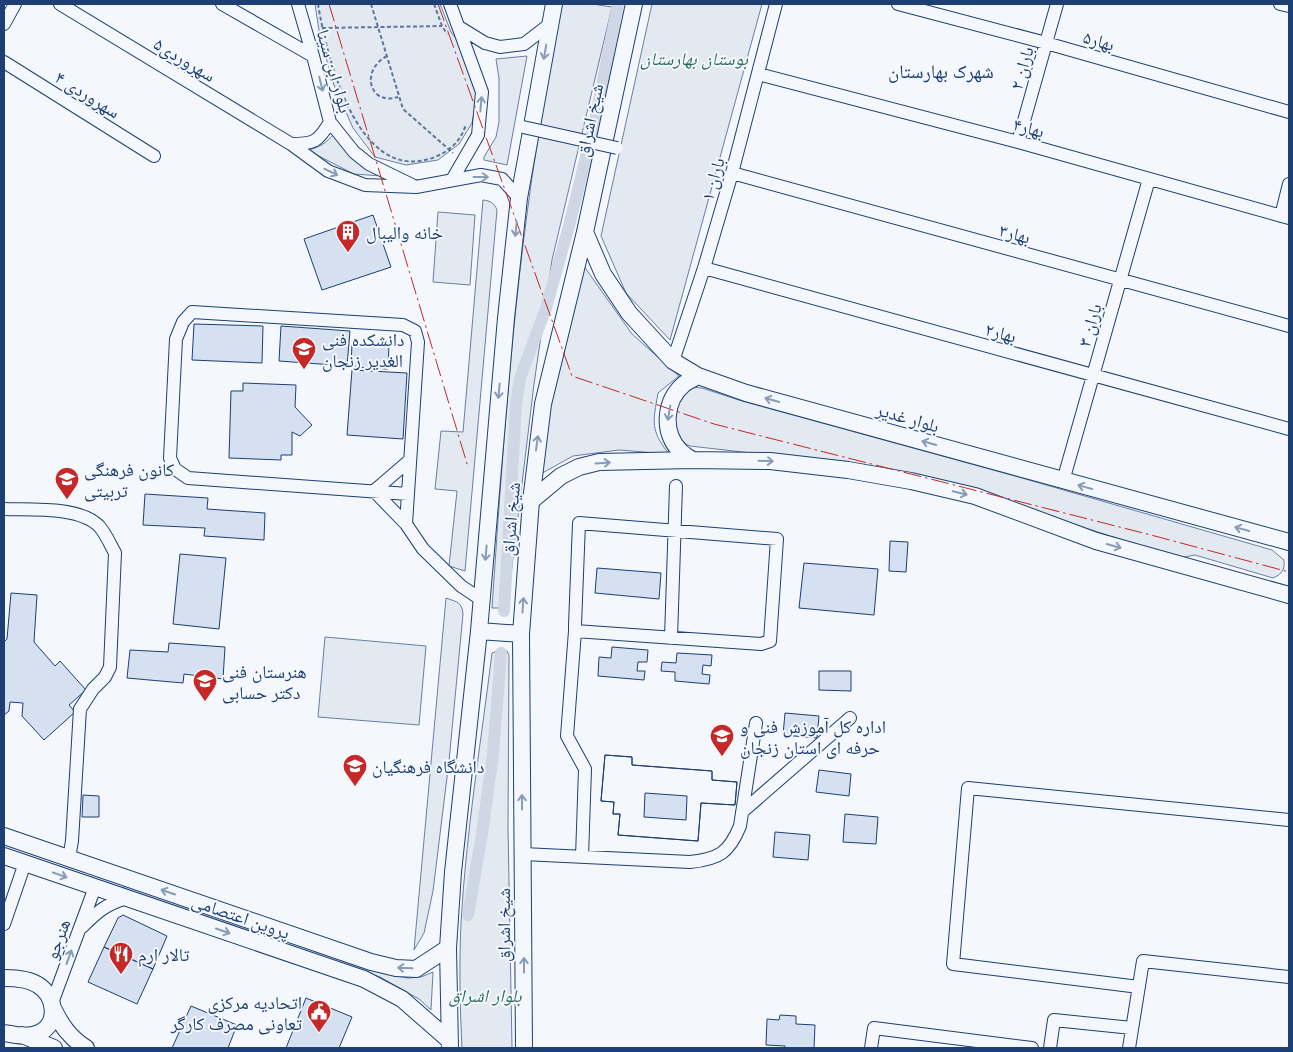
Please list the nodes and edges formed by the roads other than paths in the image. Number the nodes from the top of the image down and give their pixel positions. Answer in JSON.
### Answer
{"nodes":[{"id":1,"x":15,"y":4,"type":"edge"},
{"id":2,"x":60,"y":4,"type":"edge"},
{"id":3,"x":222,"y":4,"type":"edge"},
{"id":4,"x":298,"y":4,"type":"edge"},
{"id":5,"x":450,"y":4,"type":"edge"},
{"id":6,"x":554,"y":4,"type":"edge"},
{"id":7,"x":634,"y":4,"type":"edge"},
{"id":8,"x":776,"y":4,"type":"edge"},
{"id":9,"x":898,"y":4,"type":"edge"},
{"id":10,"x":1057,"y":4,"type":"edge"},
{"id":11,"x":1280,"y":4,"type":"edge"},
{"id":12,"x":1289,"y":6,"type":"edge"},
{"id":13,"x":4,"y":24,"type":"edge"},
{"id":14,"x":550,"y":24,"type":"junction"},
{"id":15,"x":458,"y":27,"type":"junction"},
{"id":16,"x":1046,"y":43,"type":"junction"},
{"id":17,"x":313,"y":56,"type":"junction"},
{"id":18,"x":4,"y":62,"type":"edge"},
{"id":19,"x":758,"y":74,"type":"junction"},
{"id":20,"x":1289,"y":112,"type":"edge"},
{"id":21,"x":330,"y":122,"type":"junction"},
{"id":22,"x":523,"y":126,"type":"dead end"},
{"id":23,"x":1018,"y":142,"type":"junction"},
{"id":24,"x":291,"y":144,"type":"junction"},
{"id":25,"x":617,"y":148,"type":"dead end"},
{"id":26,"x":154,"y":156,"type":"dead end"},
{"id":27,"x":732,"y":174,"type":"junction"},
{"id":28,"x":1150,"y":179,"type":"junction"},
{"id":29,"x":452,"y":180,"type":"junction"},
{"id":30,"x":1289,"y":184,"type":"edge"},
{"id":31,"x":416,"y":187,"type":"junction"},
{"id":32,"x":519,"y":198,"type":"junction"},
{"id":33,"x":1285,"y":217,"type":"edge"},
{"id":34,"x":585,"y":232,"type":"junction"},
{"id":35,"x":704,"y":268,"type":"junction"},
{"id":36,"x":1121,"y":279,"type":"junction"},
{"id":37,"x":1289,"y":326,"type":"edge"},
{"id":38,"x":673,"y":361,"type":"junction"},
{"id":39,"x":1093,"y":375,"type":"junction"},
{"id":40,"x":698,"y":376,"type":"junction"},
{"id":41,"x":1289,"y":429,"type":"edge"},
{"id":42,"x":410,"y":460,"type":"junction"},
{"id":43,"x":692,"y":460,"type":"junction"},
{"id":44,"x":1063,"y":481,"type":"junction"},
{"id":45,"x":676,"y":486,"type":"dead end"},
{"id":46,"x":374,"y":491,"type":"junction"},
{"id":47,"x":408,"y":494,"type":"junction"},
{"id":48,"x":531,"y":501,"type":"junction"},
{"id":49,"x":4,"y":509,"type":"edge"},
{"id":50,"x":406,"y":524,"type":"junction"},
{"id":51,"x":674,"y":531,"type":"junction"},
{"id":52,"x":1283,"y":540,"type":"edge"},
{"id":53,"x":1289,"y":551,"type":"edge"},
{"id":54,"x":1202,"y":571,"type":"junction"},
{"id":55,"x":1289,"y":582,"type":"edge"},
{"id":56,"x":1289,"y":595,"type":"edge"},
{"id":57,"x":482,"y":600,"type":"junction"},
{"id":58,"x":479,"y":631,"type":"junction"},
{"id":59,"x":575,"y":631,"type":"junction"},
{"id":60,"x":521,"y":634,"type":"junction"},
{"id":61,"x":671,"y":638,"type":"junction"},
{"id":62,"x":850,"y":718,"type":"dead end"},
{"id":63,"x":756,"y":723,"type":"dead end"},
{"id":64,"x":742,"y":812,"type":"junction"},
{"id":65,"x":1289,"y":820,"type":"edge"},
{"id":66,"x":4,"y":836,"type":"edge"},
{"id":67,"x":30,"y":845,"type":"junction"},
{"id":68,"x":523,"y":854,"type":"junction"},
{"id":69,"x":4,"y":856,"type":"edge"},
{"id":70,"x":582,"y":857,"type":"junction"},
{"id":71,"x":69,"y":858,"type":"junction"},
{"id":72,"x":24,"y":863,"type":"junction"},
{"id":73,"x":100,"y":869,"type":"junction"},
{"id":74,"x":94,"y":887,"type":"junction"},
{"id":75,"x":127,"y":898,"type":"junction"},
{"id":76,"x":4,"y":924,"type":"edge"},
{"id":77,"x":79,"y":930,"type":"junction"},
{"id":78,"x":448,"y":948,"type":"junction"},
{"id":79,"x":1289,"y":977,"type":"edge"},
{"id":80,"x":4,"y":978,"type":"edge"},
{"id":81,"x":1139,"y":988,"type":"junction"},
{"id":82,"x":53,"y":1005,"type":"junction"},
{"id":83,"x":1132,"y":1028,"type":"junction"},
{"id":84,"x":4,"y":1034,"type":"edge"},
{"id":85,"x":22,"y":1035,"type":"junction"},
{"id":86,"x":450,"y":1045,"type":"edge"},
{"id":87,"x":51,"y":1048,"type":"edge"},
{"id":88,"x":86,"y":1048,"type":"edge"},
{"id":89,"x":524,"y":1048,"type":"edge"},
{"id":90,"x":871,"y":1048,"type":"edge"},
{"id":91,"x":1032,"y":1048,"type":"edge"},
{"id":92,"x":1050,"y":1048,"type":"edge"},
{"id":93,"x":1129,"y":1048,"type":"edge"}],
"edges":[{"from":1,"to":13,"type":"street"},
{"from":2,"to":24,"type":"street","name":"سهروردی۵"},
{"from":3,"to":17,"type":"street"},
{"from":4,"to":17,"type":"street","name":"بلوار ابن سینا"},
{"from":5,"to":15,"type":"street"},
{"from":6,"to":14,"type":"main road","name":"شیخ اشراق"},
{"from":7,"to":34,"type":"main road","name":"شیخ اشراق"},
{"from":8,"to":19,"type":"street","name":"باران ۱"},
{"from":9,"to":16,"type":"street","name":"بهار۵"},
{"from":10,"to":16,"type":"street","name":"باران ۲"},
{"from":11,"to":12,"type":"street"},
{"from":14,"to":15,"type":"street"},
{"from":14,"to":32,"type":"main road","name":"شیخ اشراق","one_way":true},
{"from":29,"to":15,"type":"street","one_way":true},
{"from":16,"to":20,"type":"street","name":"بهار۵"},
{"from":16,"to":23,"type":"street","name":"باران ۲"},
{"from":17,"to":21,"type":"street","name":"بلوار ابن سینا","one_way":true},
{"from":18,"to":26,"type":"street","name":"سهروردی ۴"},
{"from":19,"to":23,"type":"street","name":"بهار۴"},
{"from":19,"to":27,"type":"street","name":"باران ۱"},
{"from":21,"to":24,"type":"street"},
{"from":21,"to":31,"type":"street","name":"بلوار ابن سینا"},
{"from":22,"to":25,"type":"street","bridge":true},
{"from":23,"to":28,"type":"street","name":"بهار۴"},
{"from":24,"to":31,"type":"street","name":"سهروردی۵","one_way":true},
{"from":27,"to":35,"type":"street","name":"باران ۱"},
{"from":27,"to":36,"type":"street","name":"بهار۳"},
{"from":28,"to":33,"type":"street","name":"بهار۴"},
{"from":28,"to":36,"type":"street","name":"باران ۳"},
{"from":29,"to":31,"type":"street"},
{"from":29,"to":32,"type":"street","one_way":true},
{"from":30,"to":33,"type":"street"},
{"from":32,"to":57,"type":"main road","name":"شیخ اشراق","one_way":true},
{"from":34,"to":38,"type":"main road","name":"بلوار غدیر"},
{"from":48,"to":34,"type":"main road","name":"شیخ اشراق","one_way":true},
{"from":35,"to":38,"type":"street","name":"باران ۱"},
{"from":35,"to":39,"type":"street","name":"بهار۲"},
{"from":36,"to":37,"type":"street","name":"بهار۳"},
{"from":36,"to":39,"type":"street","name":"باران ۳"},
{"from":38,"to":40,"type":"main road","name":"بلوار غدیر"},
{"from":39,"to":41,"type":"street","name":"بهار۲"},
{"from":39,"to":44,"type":"street","name":"باران ۳"},
{"from":40,"to":43,"type":"main road","one_way":true},
{"from":44,"to":40,"type":"main road","name":"بلوار غدیر","one_way":true},
{"from":42,"to":46,"type":"street"},
{"from":42,"to":46,"type":"street"},
{"from":42,"to":47,"type":"street"},
{"from":48,"to":43,"type":"main road","one_way":true},
{"from":43,"to":54,"type":"main road","one_way":true},
{"from":52,"to":44,"type":"main road","name":"بلوار غدیر","one_way":true},
{"from":45,"to":51,"type":"street"},
{"from":46,"to":47,"type":"street"},
{"from":46,"to":50,"type":"street"},
{"from":47,"to":50,"type":"street"},
{"from":60,"to":48,"type":"main road","name":"شیخ اشراق","one_way":true},
{"from":49,"to":71,"type":"street"},
{"from":50,"to":57,"type":"street"},
{"from":51,"to":59,"type":"street"},
{"from":51,"to":61,"type":"street"},
{"from":51,"to":61,"type":"street"},
{"from":52,"to":53,"type":"main road"},
{"from":54,"to":55,"type":"main road"},
{"from":54,"to":56,"type":"main road"},
{"from":57,"to":58,"type":"main road","name":"شیخ اشراق"},
{"from":58,"to":60,"type":"main road"},
{"from":58,"to":78,"type":"main road","name":"شیخ اشراق"},
{"from":59,"to":61,"type":"street"},
{"from":59,"to":70,"type":"street"},
{"from":68,"to":60,"type":"main road","name":"شیخ اشراق","one_way":true},
{"from":62,"to":64,"type":"street"},
{"from":63,"to":64,"type":"street"},
{"from":64,"to":70,"type":"street"},
{"from":65,"to":81,"type":"street"},
{"from":66,"to":67,"type":"main road","name":"پروین اعتصامی"},
{"from":67,"to":71,"type":"main road","name":"پروین اعتصامی"},
{"from":67,"to":72,"type":"main road"},
{"from":68,"to":70,"type":"street"},
{"from":89,"to":68,"type":"main road","name":"شیخ اشراق","one_way":true},
{"from":69,"to":72,"type":"main road","name":"پروین اعتصامی"},
{"from":71,"to":73,"type":"main road","name":"پروین اعتصامی"},
{"from":72,"to":74,"type":"main road","name":"پروین اعتصامی","one_way":true},
{"from":72,"to":76,"type":"street"},
{"from":73,"to":74,"type":"main road"},
{"from":78,"to":73,"type":"main road","name":"پروین اعتصامی","one_way":true},
{"from":74,"to":75,"type":"main road","name":"پروین اعتصامی"},
{"from":74,"to":77,"type":"street","name":"هنرجو"},
{"from":75,"to":77,"type":"street"},
{"from":75,"to":86,"type":"main road","name":"پروین اعتصامی","one_way":true},
{"from":82,"to":77,"type":"street","name":"هنرجو","one_way":true},
{"from":78,"to":86,"type":"main road","name":"شیخ اشراق"},
{"from":79,"to":81,"type":"street"},
{"from":80,"to":82,"type":"main road"},
{"from":81,"to":83,"type":"street"},
{"from":82,"to":85,"type":"main road"},
{"from":82,"to":88,"type":"main road"},
{"from":83,"to":92,"type":"street"},
{"from":83,"to":93,"type":"street"},
{"from":84,"to":85,"type":"main road"},
{"from":85,"to":87,"type":"main road"},
{"from":90,"to":91,"type":"street"}]}
